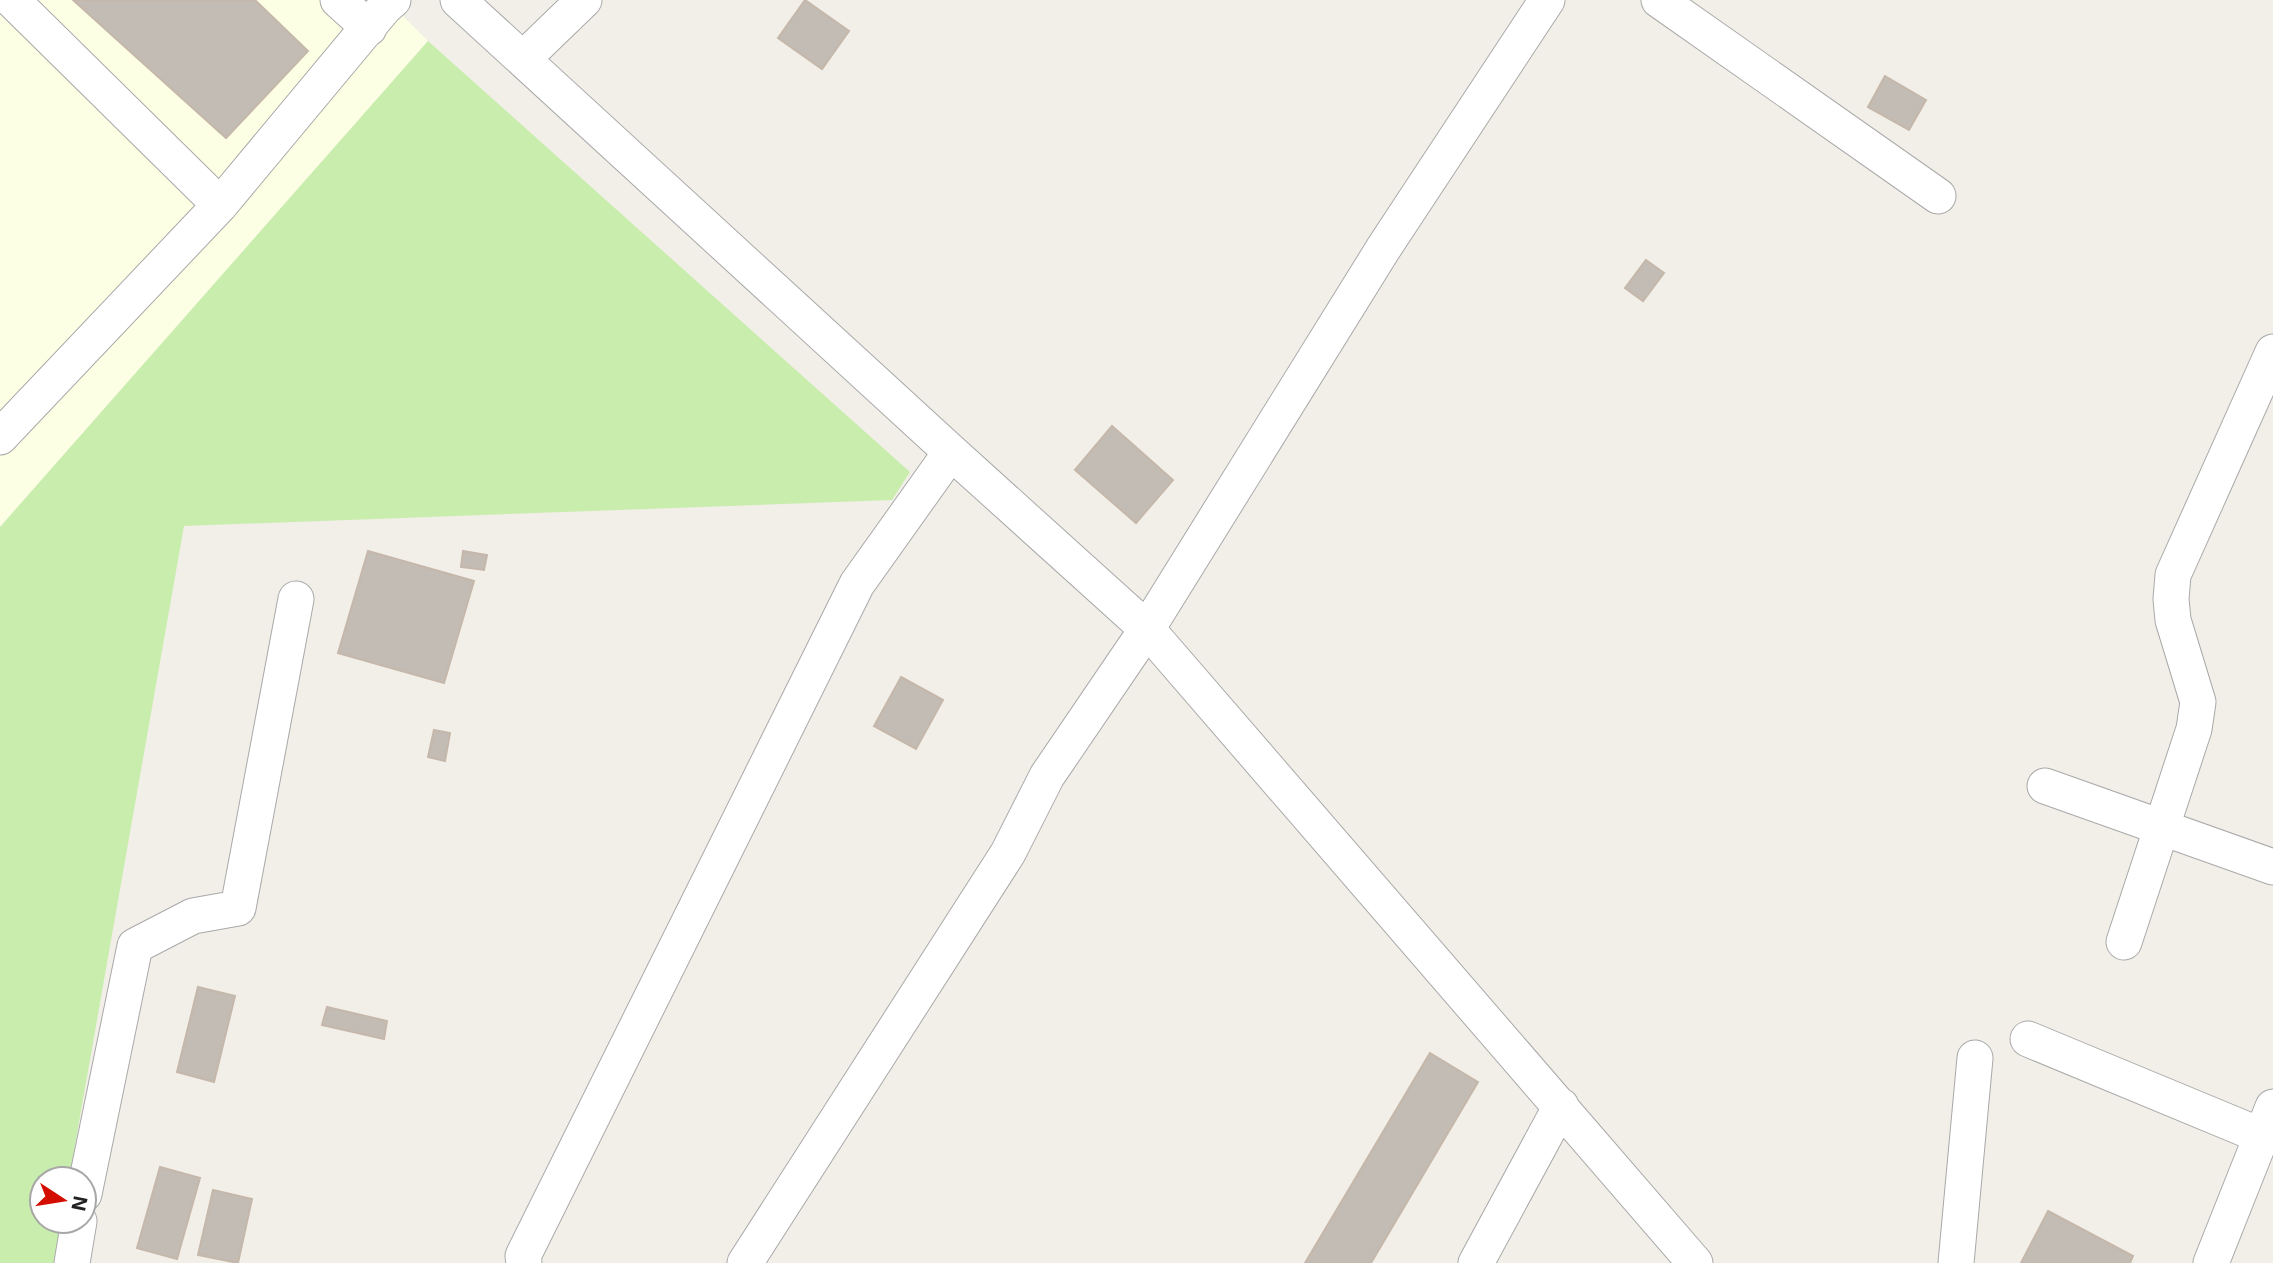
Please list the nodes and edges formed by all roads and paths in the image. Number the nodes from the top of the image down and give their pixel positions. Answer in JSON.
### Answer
{"nodes":[{"id":1,"x":12,"y":0,"type":"edge"},
{"id":2,"x":338,"y":0,"type":"edge"},
{"id":3,"x":393,"y":0,"type":"edge"},
{"id":4,"x":458,"y":0,"type":"edge"},
{"id":5,"x":584,"y":0,"type":"edge"},
{"id":6,"x":1547,"y":0,"type":"edge"},
{"id":7,"x":1659,"y":0,"type":"edge"},
{"id":8,"x":369,"y":28,"type":"junction"},
{"id":9,"x":523,"y":60,"type":"junction"},
{"id":10,"x":1938,"y":196,"type":"dead end"},
{"id":11,"x":220,"y":205,"type":"junction"},
{"id":12,"x":2273,"y":352,"type":"edge"},
{"id":13,"x":0,"y":437,"type":"edge"},
{"id":14,"x":951,"y":453,"type":"junction"},
{"id":15,"x":296,"y":599,"type":"dead end"},
{"id":16,"x":1147,"y":629,"type":"junction"},
{"id":17,"x":2045,"y":786,"type":"dead end"},
{"id":18,"x":2161,"y":826,"type":"junction"},
{"id":19,"x":2273,"y":867,"type":"edge"},
{"id":20,"x":2124,"y":942,"type":"dead end"},
{"id":21,"x":2028,"y":1039,"type":"dead end"},
{"id":22,"x":1975,"y":1058,"type":"dead end"},
{"id":23,"x":1561,"y":1106,"type":"junction"},
{"id":24,"x":2267,"y":1122,"type":"edge"},
{"id":25,"x":90,"y":1165,"type":"edge"},
{"id":26,"x":77,"y":1235,"type":"edge"},
{"id":27,"x":1664,"y":1249,"type":"edge"},
{"id":28,"x":72,"y":1263,"type":"edge"},
{"id":29,"x":524,"y":1263,"type":"edge"},
{"id":30,"x":745,"y":1263,"type":"edge"},
{"id":31,"x":1476,"y":1263,"type":"edge"},
{"id":32,"x":1695,"y":1263,"type":"edge"},
{"id":33,"x":1956,"y":1263,"type":"edge"},
{"id":34,"x":2211,"y":1263,"type":"edge"}],
"edges":[{"from":1,"to":11,"type":"street"},
{"from":2,"to":8,"type":"street"},
{"from":3,"to":8,"type":"street"},
{"from":4,"to":9,"type":"street"},
{"from":5,"to":9,"type":"street"},
{"from":6,"to":16,"type":"street"},
{"from":7,"to":10,"type":"street"},
{"from":8,"to":11,"type":"street"},
{"from":9,"to":14,"type":"street"},
{"from":11,"to":13,"type":"street"},
{"from":12,"to":18,"type":"street"},
{"from":14,"to":16,"type":"street"},
{"from":14,"to":29,"type":"street"},
{"from":15,"to":25,"type":"street"},
{"from":16,"to":23,"type":"street"},
{"from":16,"to":30,"type":"street"},
{"from":17,"to":18,"type":"street"},
{"from":18,"to":19,"type":"street"},
{"from":18,"to":20,"type":"street"},
{"from":21,"to":24,"type":"street"},
{"from":22,"to":33,"type":"street"},
{"from":23,"to":27,"type":"street"},
{"from":23,"to":31,"type":"street"},
{"from":24,"to":34,"type":"street"},
{"from":26,"to":28,"type":"street"},
{"from":27,"to":32,"type":"street"}]}
